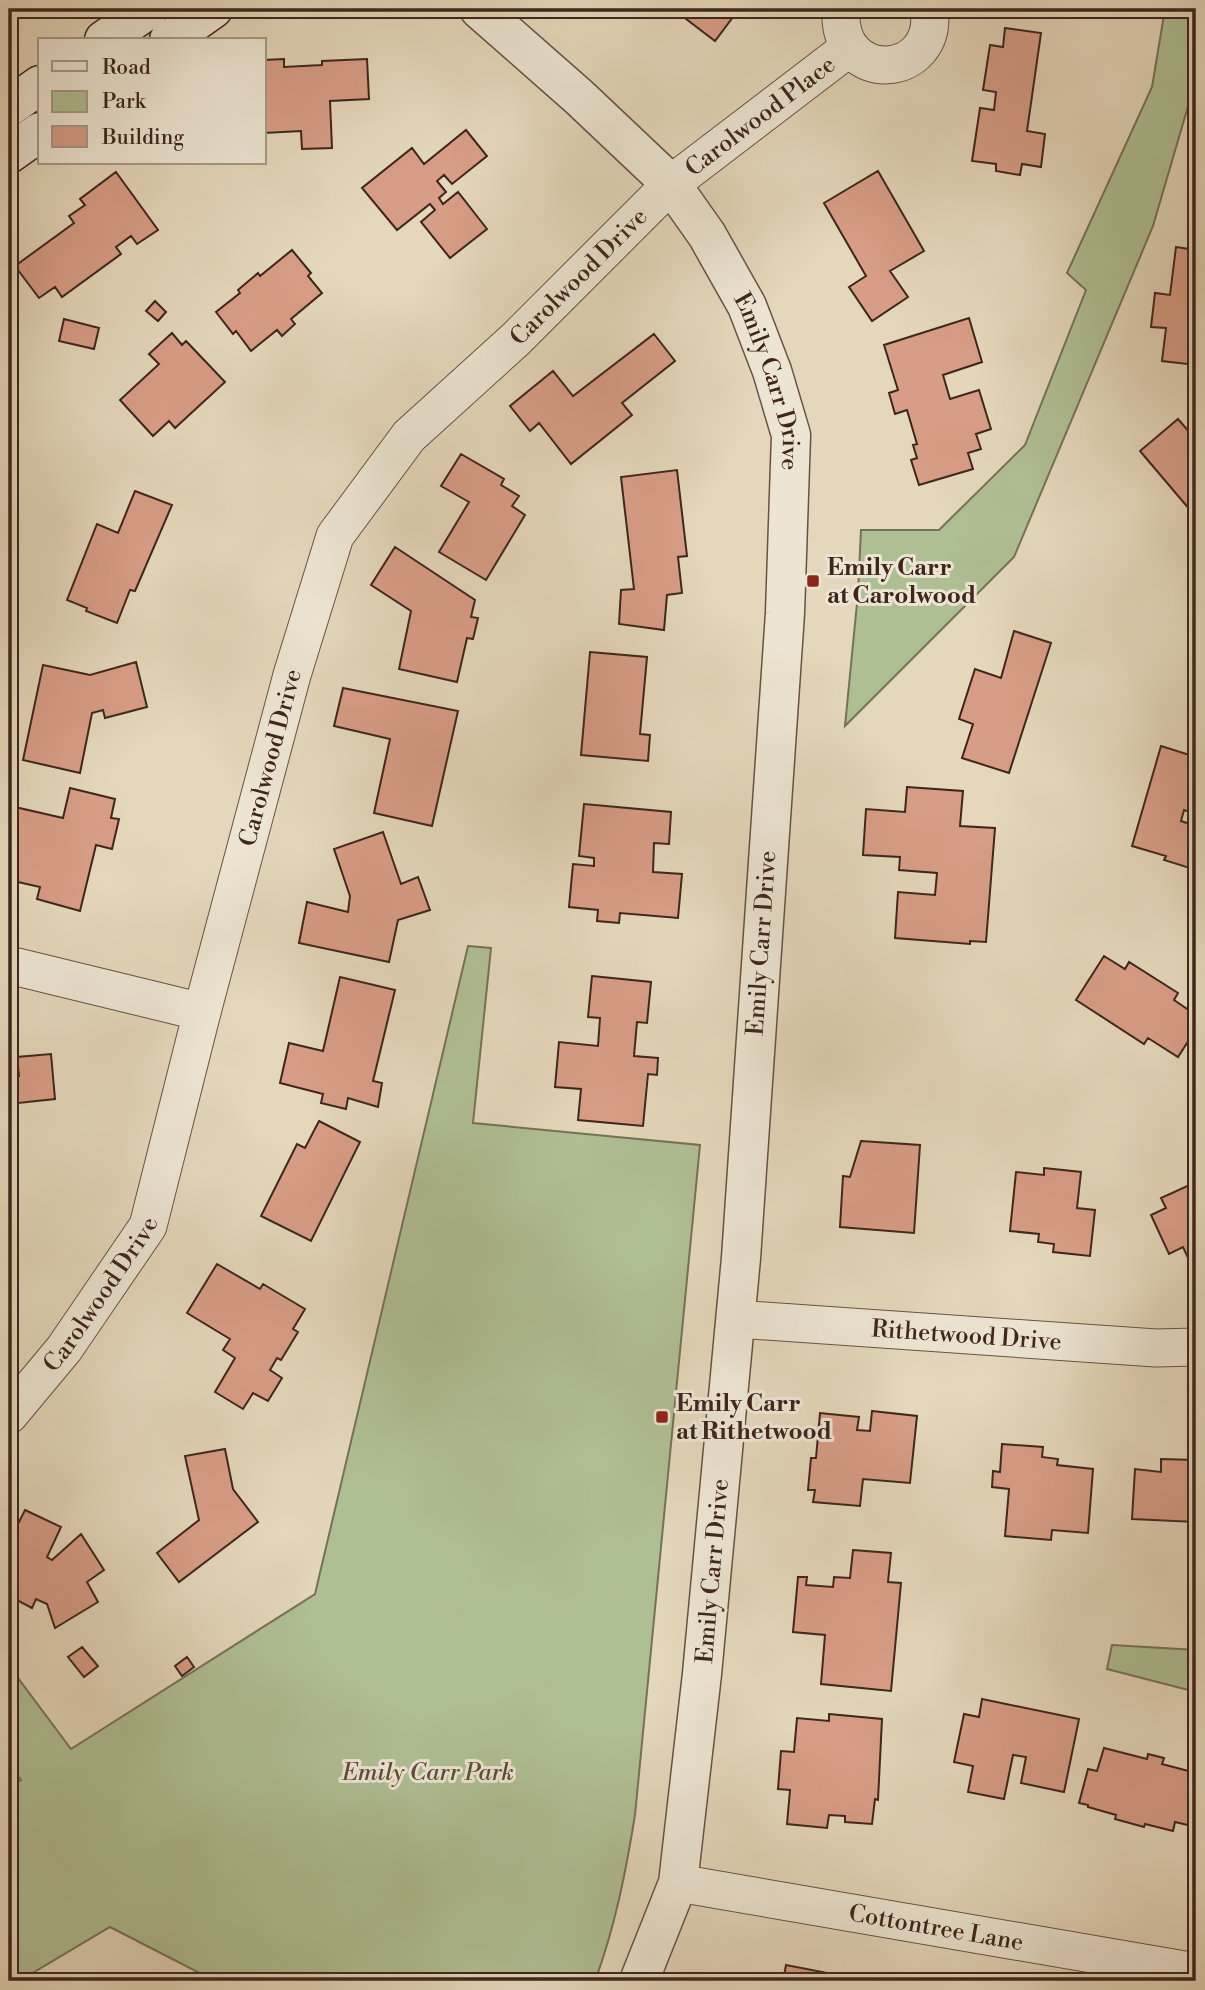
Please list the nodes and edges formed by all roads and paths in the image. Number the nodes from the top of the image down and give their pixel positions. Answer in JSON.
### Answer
{"nodes":[{"id":1,"x":149,"y":9,"type":"edge"},
{"id":2,"x":213,"y":9,"type":"edge"},
{"id":3,"x":479,"y":9,"type":"edge"},
{"id":4,"x":841,"y":9,"type":"edge"},
{"id":5,"x":929,"y":9,"type":"edge"},
{"id":6,"x":107,"y":38,"type":"edge"},
{"id":7,"x":172,"y":38,"type":"edge"},
{"id":8,"x":849,"y":48,"type":"junction"},
{"id":9,"x":38,"y":86,"type":"edge"},
{"id":10,"x":9,"y":107,"type":"edge"},
{"id":11,"x":38,"y":133,"type":"edge"},
{"id":12,"x":9,"y":154,"type":"edge"},
{"id":13,"x":671,"y":184,"type":"junction"},
{"id":14,"x":9,"y":965,"type":"edge"},
{"id":15,"x":202,"y":1012,"type":"junction"},
{"id":16,"x":736,"y":1319,"type":"junction"},
{"id":17,"x":1196,"y":1347,"type":"edge"},
{"id":18,"x":9,"y":1415,"type":"edge"},
{"id":19,"x":678,"y":1883,"type":"junction"},
{"id":20,"x":1196,"y":1972,"type":"edge"},
{"id":21,"x":639,"y":1981,"type":"edge"}],
"edges":[{"from":1,"to":6,"type":"street"},
{"from":2,"to":7,"type":"street"},
{"from":3,"to":13,"type":"street","name":"Emily Carr Drive"},
{"from":4,"to":8,"type":"street","name":"Carolwood Place"},
{"from":5,"to":8,"type":"street","name":"Carolwood Place"},
{"from":8,"to":13,"type":"street","name":"Carolwood Place"},
{"from":9,"to":10,"type":"street"},
{"from":11,"to":12,"type":"street"},
{"from":13,"to":15,"type":"street","name":"Carolwood Drive"},
{"from":13,"to":16,"type":"street","name":"Emily Carr Drive"},
{"from":14,"to":15,"type":"street"},
{"from":15,"to":18,"type":"street","name":"Carolwood Drive"},
{"from":16,"to":17,"type":"street","name":"Rithetwood Drive"},
{"from":16,"to":19,"type":"street","name":"Emily Carr Drive"},
{"from":19,"to":20,"type":"street","name":"Cottontree Lane"},
{"from":19,"to":21,"type":"street","name":"Emily Carr Drive"}]}
